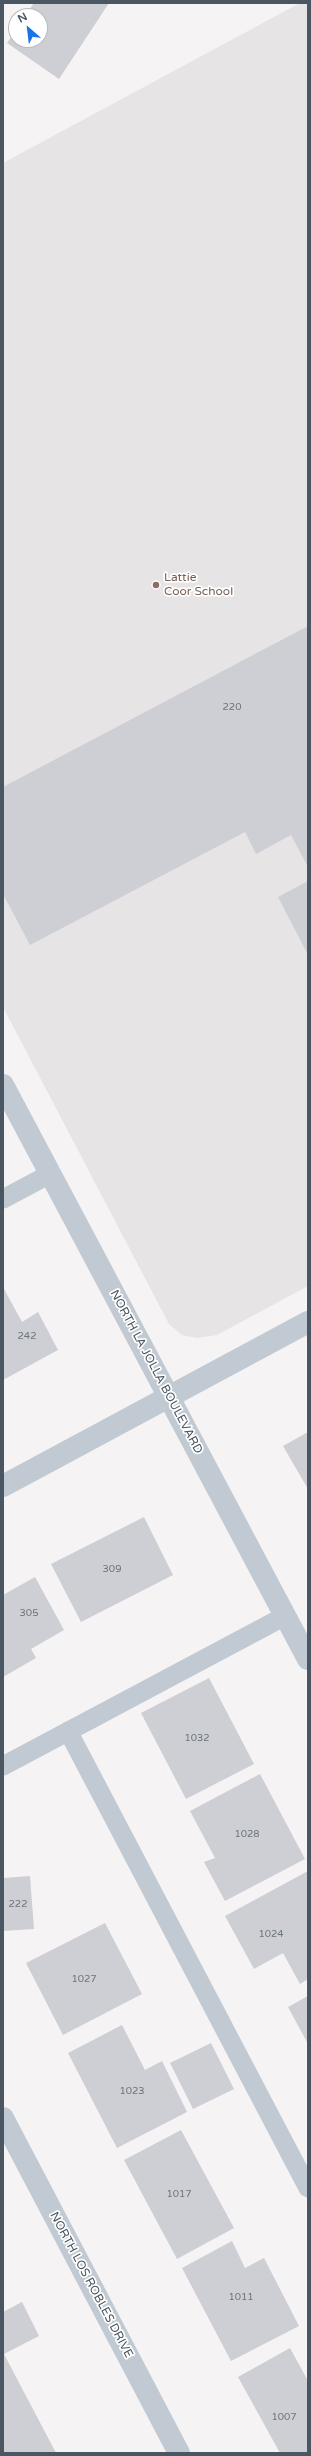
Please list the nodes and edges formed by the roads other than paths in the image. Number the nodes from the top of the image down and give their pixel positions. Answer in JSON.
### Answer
{"nodes":[{"id":1,"x":3,"y":1085,"type":"edge"},
{"id":2,"x":50,"y":1174,"type":"junction"},
{"id":3,"x":3,"y":1200,"type":"edge"},
{"id":4,"x":308,"y":1322,"type":"edge"},
{"id":5,"x":169,"y":1397,"type":"junction"},
{"id":6,"x":3,"y":1486,"type":"edge"},
{"id":7,"x":285,"y":1616,"type":"junction"},
{"id":8,"x":308,"y":1659,"type":"edge"},
{"id":9,"x":68,"y":1731,"type":"junction"},
{"id":10,"x":3,"y":1766,"type":"edge"},
{"id":11,"x":3,"y":2118,"type":"edge"},
{"id":12,"x":308,"y":2188,"type":"edge"},
{"id":13,"x":179,"y":2453,"type":"edge"}],
"edges":[{"from":1,"to":2,"type":"street","name":"NORTH LA JOLLA BOULEVARD"},
{"from":2,"to":3,"type":"lane"},
{"from":2,"to":5,"type":"street","name":"NORTH LA JOLLA BOULEVARD"},
{"from":4,"to":5,"type":"street"},
{"from":5,"to":6,"type":"street"},
{"from":5,"to":7,"type":"street","name":"NORTH LA JOLLA BOULEVARD"},
{"from":7,"to":8,"type":"street","name":"NORTH LA JOLLA BOULEVARD"},
{"from":7,"to":9,"type":"lane"},
{"from":9,"to":10,"type":"lane"},
{"from":9,"to":12,"type":"lane"},
{"from":11,"to":13,"type":"street","name":"NORTH LOS ROBLES DRIVE"}]}
